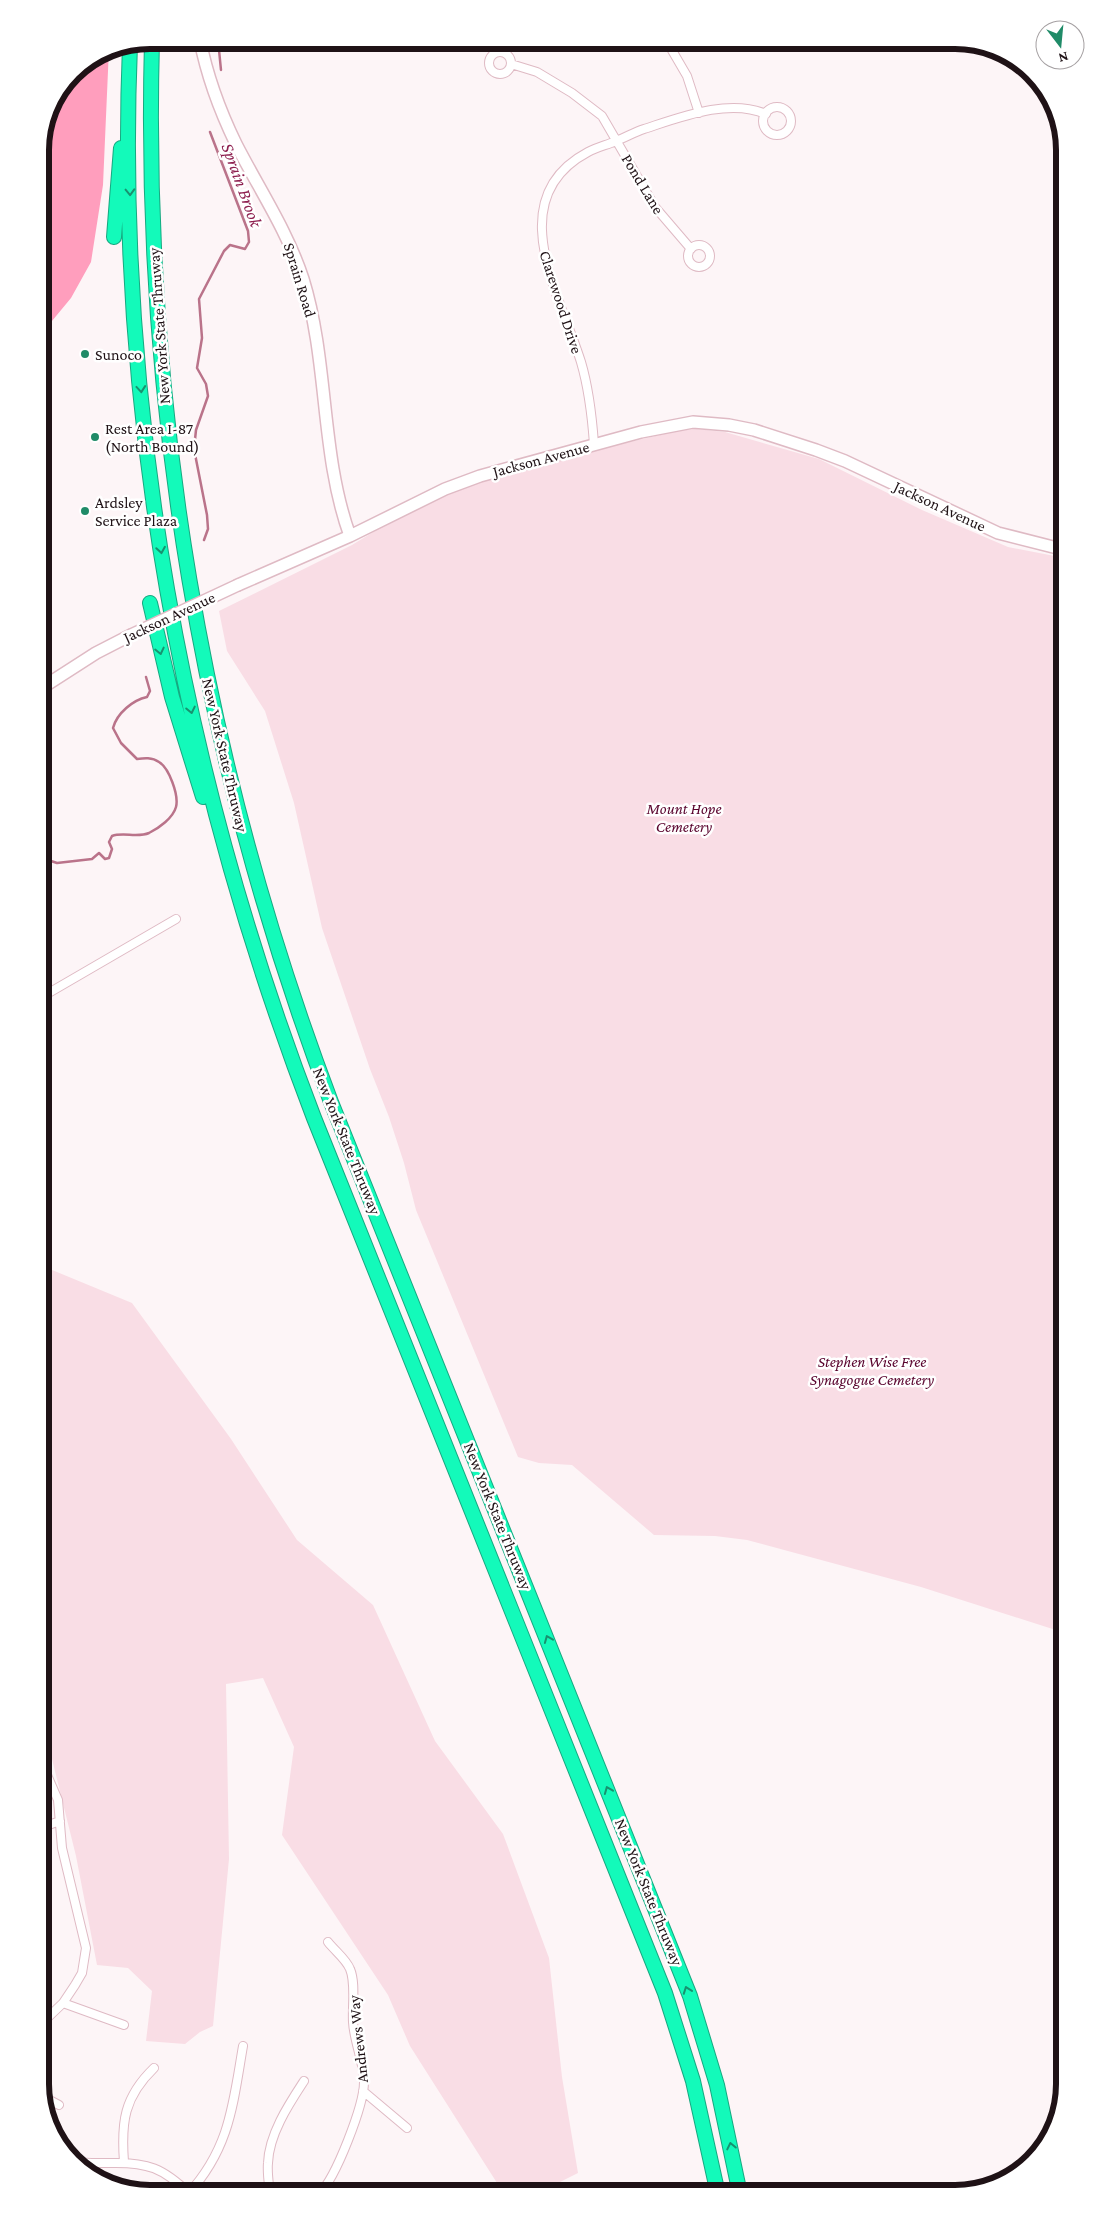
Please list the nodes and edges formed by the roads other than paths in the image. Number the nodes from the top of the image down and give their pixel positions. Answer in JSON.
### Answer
{"nodes":[{"id":1,"x":152,"y":49,"type":"edge"},
{"id":2,"x":203,"y":49,"type":"edge"},
{"id":3,"x":671,"y":49,"type":"edge"},
{"id":4,"x":130,"y":51,"type":"edge"},
{"id":5,"x":130,"y":51,"type":"edge"},
{"id":6,"x":511,"y":64,"type":"dead end"},
{"id":7,"x":699,"y":113,"type":"junction"},
{"id":8,"x":766,"y":114,"type":"dead end"},
{"id":9,"x":618,"y":141,"type":"junction"},
{"id":10,"x":114,"y":237,"type":"dead end"},
{"id":11,"x":691,"y":248,"type":"dead end"},
{"id":12,"x":594,"y":444,"type":"junction"},
{"id":13,"x":350,"y":536,"type":"junction"},
{"id":14,"x":1056,"y":548,"type":"edge"},
{"id":15,"x":150,"y":603,"type":"dead end"},
{"id":16,"x":49,"y":682,"type":"edge"},
{"id":17,"x":235,"y":884,"type":"junction"},
{"id":18,"x":176,"y":919,"type":"dead end"},
{"id":19,"x":49,"y":993,"type":"edge"},
{"id":20,"x":49,"y":1780,"type":"edge"},
{"id":21,"x":60,"y":1821,"type":"junction"},
{"id":22,"x":49,"y":1825,"type":"edge"},
{"id":23,"x":328,"y":1942,"type":"dead end"},
{"id":24,"x":63,"y":2003,"type":"junction"},
{"id":25,"x":49,"y":2016,"type":"edge"},
{"id":26,"x":124,"y":2025,"type":"dead end"},
{"id":27,"x":243,"y":2046,"type":"dead end"},
{"id":28,"x":154,"y":2068,"type":"dead end"},
{"id":29,"x":304,"y":2080,"type":"dead end"},
{"id":30,"x":363,"y":2092,"type":"junction"},
{"id":31,"x":50,"y":2100,"type":"edge"},
{"id":32,"x":59,"y":2105,"type":"dead end"},
{"id":33,"x":407,"y":2128,"type":"dead end"},
{"id":34,"x":86,"y":2162,"type":"edge"},
{"id":35,"x":124,"y":2162,"type":"junction"},
{"id":36,"x":179,"y":2185,"type":"edge"},
{"id":37,"x":195,"y":2185,"type":"edge"},
{"id":38,"x":269,"y":2185,"type":"edge"},
{"id":39,"x":326,"y":2185,"type":"edge"},
{"id":40,"x":716,"y":2185,"type":"edge"},
{"id":41,"x":738,"y":2185,"type":"edge"}],
"edges":[{"from":41,"to":1,"type":"highway","name":"New York State Thruway","one_way":true},
{"from":2,"to":13,"type":"main road","name":"Sprain Road"},
{"from":3,"to":7,"type":"street"},
{"from":4,"to":10,"type":"highway"},
{"from":5,"to":17,"type":"highway","name":"New York State Thruway","one_way":true},
{"from":6,"to":9,"type":"street","name":"Pond Lane"},
{"from":7,"to":8,"type":"street","name":"Clarewood Drive"},
{"from":7,"to":9,"type":"street","name":"Clarewood Drive"},
{"from":9,"to":11,"type":"street","name":"Pond Lane"},
{"from":9,"to":12,"type":"street","name":"Clarewood Drive"},
{"from":12,"to":13,"type":"main road","name":"Jackson Avenue"},
{"from":12,"to":14,"type":"main road","name":"Jackson Avenue"},
{"from":13,"to":16,"type":"main road","name":"Jackson Avenue","bridge":true},
{"from":15,"to":17,"type":"highway","one_way":true},
{"from":17,"to":40,"type":"highway","name":"New York State Thruway"},
{"from":18,"to":19,"type":"street"},
{"from":20,"to":21,"type":"street"},
{"from":21,"to":22,"type":"street"},
{"from":21,"to":24,"type":"street"},
{"from":23,"to":30,"type":"street","name":"Andrews Way"},
{"from":24,"to":25,"type":"street"},
{"from":24,"to":26,"type":"street"},
{"from":27,"to":37,"type":"street"},
{"from":28,"to":35,"type":"street"},
{"from":29,"to":38,"type":"street"},
{"from":30,"to":33,"type":"street"},
{"from":30,"to":39,"type":"street","name":"Andrews Way"},
{"from":31,"to":32,"type":"street"},
{"from":34,"to":35,"type":"street"},
{"from":35,"to":36,"type":"street"}]}
